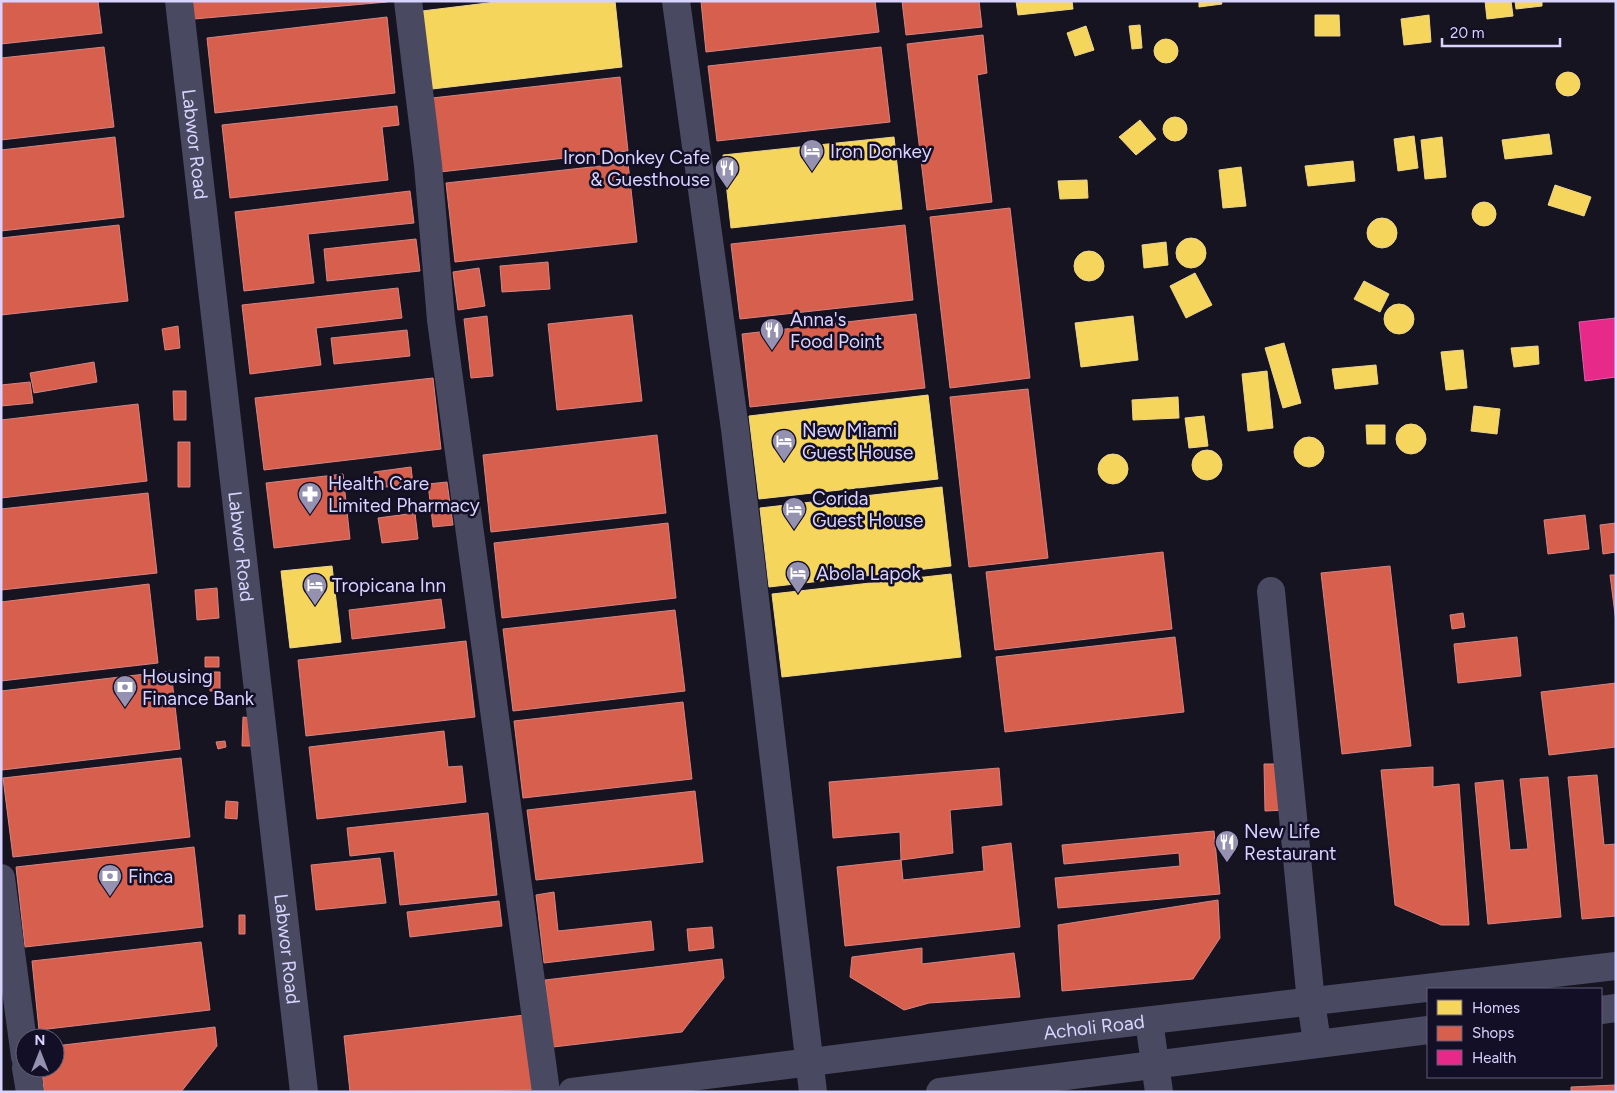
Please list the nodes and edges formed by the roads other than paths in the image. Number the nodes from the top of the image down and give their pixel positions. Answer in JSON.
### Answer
{"nodes":[{"id":1,"x":179,"y":1,"type":"edge"},
{"id":2,"x":408,"y":1,"type":"edge"},
{"id":3,"x":676,"y":1,"type":"edge"},
{"id":4,"x":1271,"y":591,"type":"dead end"},
{"id":5,"x":1,"y":878,"type":"edge"},
{"id":6,"x":1616,"y":966,"type":"edge"},
{"id":7,"x":1427,"y":988,"type":"edge"},
{"id":8,"x":1430,"y":988,"type":"edge"},
{"id":9,"x":1311,"y":1002,"type":"junction"},
{"id":10,"x":1616,"y":1008,"type":"edge"},
{"id":11,"x":1602,"y":1010,"type":"edge"},
{"id":12,"x":1149,"y":1021,"type":"junction"},
{"id":13,"x":21,"y":1028,"type":"edge"},
{"id":14,"x":1427,"y":1030,"type":"edge"},
{"id":15,"x":1317,"y":1042,"type":"junction"},
{"id":16,"x":809,"y":1062,"type":"junction"},
{"id":17,"x":1155,"y":1065,"type":"junction"},
{"id":18,"x":28,"y":1078,"type":"edge"},
{"id":19,"x":30,"y":1092,"type":"edge"},
{"id":20,"x":304,"y":1092,"type":"edge"},
{"id":21,"x":546,"y":1092,"type":"edge"},
{"id":22,"x":572,"y":1092,"type":"edge"},
{"id":23,"x":813,"y":1092,"type":"edge"},
{"id":24,"x":940,"y":1092,"type":"edge"},
{"id":25,"x":1159,"y":1092,"type":"edge"}],
"edges":[{"from":1,"to":20,"type":"street","name":"Labwor Road"},
{"from":2,"to":21,"type":"street"},
{"from":3,"to":16,"type":"street"},
{"from":4,"to":9,"type":"street"},
{"from":5,"to":13,"type":"street"},
{"from":6,"to":8,"type":"street","name":"Acholi Road"},
{"from":7,"to":9,"type":"street","name":"Acholi Road"},
{"from":9,"to":12,"type":"street","name":"Acholi Road"},
{"from":9,"to":15,"type":"street"},
{"from":10,"to":11,"type":"street"},
{"from":12,"to":16,"type":"street","name":"Acholi Road"},
{"from":12,"to":17,"type":"street"},
{"from":14,"to":15,"type":"street"},
{"from":15,"to":17,"type":"street"},
{"from":16,"to":22,"type":"street","name":"Acholi Road"},
{"from":16,"to":23,"type":"street"},
{"from":17,"to":24,"type":"street"},
{"from":17,"to":25,"type":"street"},
{"from":18,"to":19,"type":"street"}]}
